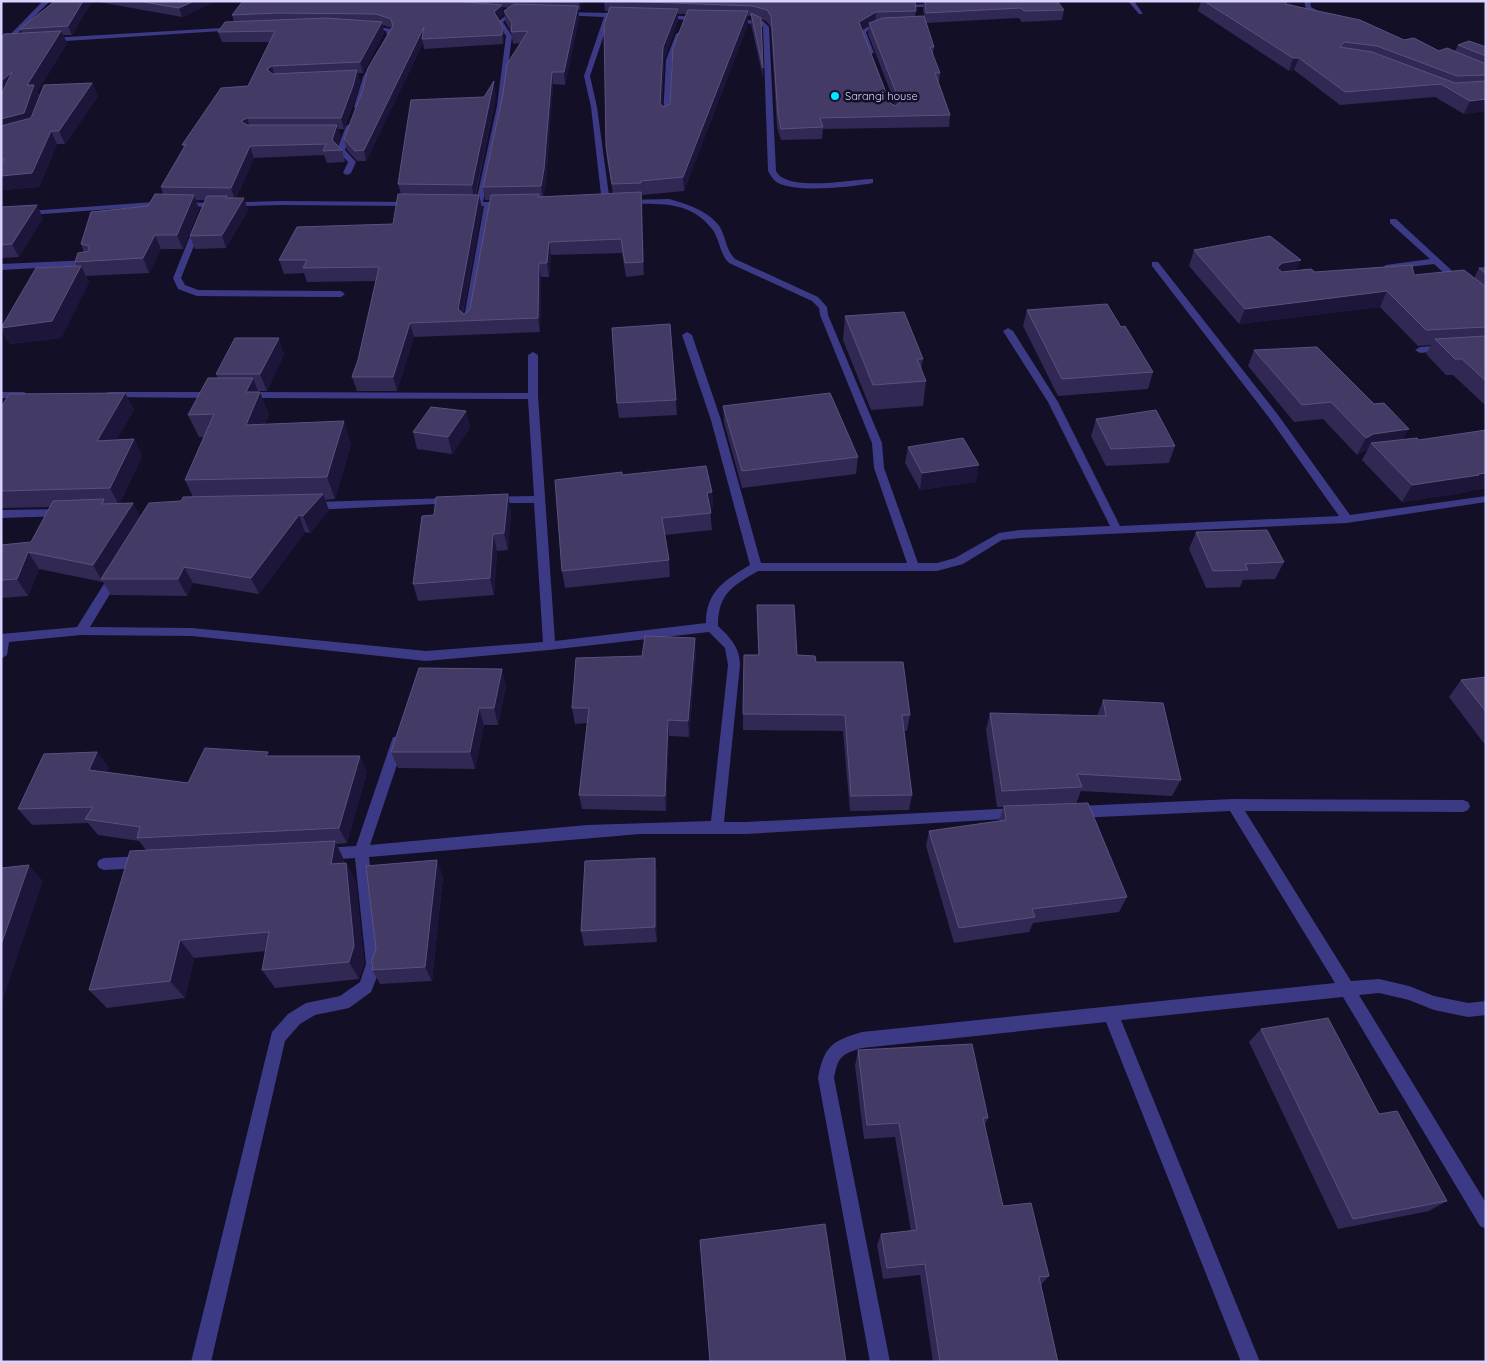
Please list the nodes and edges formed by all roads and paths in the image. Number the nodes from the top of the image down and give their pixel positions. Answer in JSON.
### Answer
{"nodes":[{"id":1,"x":47,"y":1,"type":"edge"},
{"id":2,"x":1131,"y":1,"type":"edge"},
{"id":3,"x":1307,"y":1,"type":"edge"},
{"id":4,"x":946,"y":4,"type":"edge"},
{"id":5,"x":918,"y":5,"type":"junction"},
{"id":6,"x":890,"y":6,"type":"edge"},
{"id":7,"x":505,"y":12,"type":"edge"},
{"id":8,"x":514,"y":12,"type":"junction"},
{"id":9,"x":524,"y":12,"type":"edge"},
{"id":10,"x":552,"y":13,"type":"edge"},
{"id":11,"x":920,"y":13,"type":"dead end"},
{"id":12,"x":1141,"y":13,"type":"dead end"},
{"id":13,"x":608,"y":15,"type":"junction"},
{"id":14,"x":637,"y":16,"type":"edge"},
{"id":15,"x":656,"y":17,"type":"edge"},
{"id":16,"x":685,"y":18,"type":"junction"},
{"id":17,"x":714,"y":19,"type":"edge"},
{"id":18,"x":724,"y":19,"type":"edge"},
{"id":19,"x":1332,"y":19,"type":"edge"},
{"id":20,"x":359,"y":26,"type":"edge"},
{"id":21,"x":893,"y":26,"type":"edge"},
{"id":22,"x":248,"y":28,"type":"edge"},
{"id":23,"x":43,"y":40,"type":"edge"},
{"id":24,"x":15,"y":42,"type":"edge"},
{"id":25,"x":3,"y":45,"type":"edge"},
{"id":26,"x":873,"y":59,"type":"edge"},
{"id":27,"x":357,"y":77,"type":"edge"},
{"id":28,"x":366,"y":77,"type":"junction"},
{"id":29,"x":666,"y":117,"type":"edge"},
{"id":30,"x":338,"y":133,"type":"edge"},
{"id":31,"x":347,"y":133,"type":"junction"},
{"id":32,"x":347,"y":173,"type":"dead end"},
{"id":33,"x":870,"y":181,"type":"dead end"},
{"id":34,"x":596,"y":203,"type":"edge"},
{"id":35,"x":606,"y":203,"type":"junction"},
{"id":36,"x":420,"y":204,"type":"edge"},
{"id":37,"x":459,"y":204,"type":"edge"},
{"id":38,"x":483,"y":204,"type":"junction"},
{"id":39,"x":518,"y":204,"type":"edge"},
{"id":40,"x":207,"y":205,"type":"junction"},
{"id":41,"x":1,"y":215,"type":"edge"},
{"id":42,"x":1393,"y":221,"type":"dead end"},
{"id":43,"x":1435,"y":261,"type":"junction"},
{"id":44,"x":91,"y":263,"type":"edge"},
{"id":45,"x":1155,"y":264,"type":"dead end"},
{"id":46,"x":1,"y":267,"type":"edge"},
{"id":47,"x":1375,"y":269,"type":"edge"},
{"id":48,"x":1468,"y":291,"type":"edge"},
{"id":49,"x":341,"y":294,"type":"dead end"},
{"id":50,"x":467,"y":323,"type":"edge"},
{"id":51,"x":1008,"y":331,"type":"dead end"},
{"id":52,"x":687,"y":335,"type":"dead end"},
{"id":53,"x":1458,"y":348,"type":"edge"},
{"id":54,"x":1420,"y":350,"type":"dead end"},
{"id":55,"x":533,"y":355,"type":"dead end"},
{"id":56,"x":1,"y":395,"type":"edge"},
{"id":57,"x":31,"y":395,"type":"edge"},
{"id":58,"x":100,"y":395,"type":"edge"},
{"id":59,"x":533,"y":396,"type":"junction"},
{"id":60,"x":539,"y":498,"type":"junction"},
{"id":61,"x":1486,"y":499,"type":"edge"},
{"id":62,"x":480,"y":500,"type":"edge"},
{"id":63,"x":461,"y":501,"type":"edge"},
{"id":64,"x":304,"y":506,"type":"edge"},
{"id":65,"x":77,"y":512,"type":"edge"},
{"id":66,"x":1,"y":514,"type":"edge"},
{"id":67,"x":1347,"y":519,"type":"junction"},
{"id":68,"x":1117,"y":530,"type":"junction"},
{"id":69,"x":756,"y":566,"type":"junction"},
{"id":70,"x":121,"y":567,"type":"edge"},
{"id":71,"x":914,"y":568,"type":"junction"},
{"id":72,"x":712,"y":627,"type":"junction"},
{"id":73,"x":81,"y":631,"type":"junction"},
{"id":74,"x":2,"y":638,"type":"edge"},
{"id":75,"x":549,"y":646,"type":"junction"},
{"id":76,"x":1,"y":655,"type":"edge"},
{"id":77,"x":401,"y":730,"type":"edge"},
{"id":78,"x":1234,"y":805,"type":"junction"},
{"id":79,"x":1463,"y":806,"type":"dead end"},
{"id":80,"x":1059,"y":812,"type":"edge"},
{"id":81,"x":1030,"y":813,"type":"edge"},
{"id":82,"x":717,"y":826,"type":"junction"},
{"id":83,"x":361,"y":852,"type":"junction"},
{"id":84,"x":311,"y":854,"type":"edge"},
{"id":85,"x":153,"y":861,"type":"edge"},
{"id":86,"x":104,"y":864,"type":"dead end"},
{"id":87,"x":1347,"y":989,"type":"junction"},
{"id":88,"x":1486,"y":1008,"type":"edge"},
{"id":89,"x":1111,"y":1014,"type":"junction"},
{"id":90,"x":1486,"y":1220,"type":"edge"},
{"id":91,"x":201,"y":1362,"type":"edge"},
{"id":92,"x":880,"y":1362,"type":"edge"},
{"id":93,"x":1251,"y":1362,"type":"edge"}],
"edges":[{"from":1,"to":25,"type":"street"},
{"from":2,"to":12,"type":"street"},
{"from":3,"to":19,"type":"street"},
{"from":4,"to":5,"type":"street"},
{"from":5,"to":6,"type":"street"},
{"from":5,"to":11,"type":"street"},
{"from":7,"to":8,"type":"street"},
{"from":8,"to":9,"type":"street"},
{"from":8,"to":38,"type":"street"},
{"from":10,"to":13,"type":"street"},
{"from":13,"to":14,"type":"street"},
{"from":13,"to":35,"type":"street"},
{"from":15,"to":16,"type":"street"},
{"from":16,"to":17,"type":"street"},
{"from":16,"to":29,"type":"street"},
{"from":18,"to":33,"type":"street"},
{"from":20,"to":28,"type":"street"},
{"from":21,"to":26,"type":"street"},
{"from":22,"to":23,"type":"street"},
{"from":24,"to":25,"type":"street"},
{"from":27,"to":28,"type":"street"},
{"from":28,"to":31,"type":"street"},
{"from":30,"to":31,"type":"street"},
{"from":31,"to":32,"type":"street"},
{"from":34,"to":35,"type":"street"},
{"from":35,"to":71,"type":"street"},
{"from":36,"to":40,"type":"street"},
{"from":37,"to":38,"type":"street"},
{"from":38,"to":39,"type":"street"},
{"from":38,"to":50,"type":"street"},
{"from":40,"to":41,"type":"street"},
{"from":40,"to":49,"type":"street"},
{"from":42,"to":43,"type":"street"},
{"from":43,"to":47,"type":"street"},
{"from":43,"to":48,"type":"street"},
{"from":44,"to":46,"type":"street"},
{"from":45,"to":67,"type":"street"},
{"from":51,"to":68,"type":"street"},
{"from":52,"to":69,"type":"street"},
{"from":53,"to":54,"type":"street"},
{"from":55,"to":59,"type":"street"},
{"from":56,"to":57,"type":"street"},
{"from":58,"to":59,"type":"street"},
{"from":59,"to":60,"type":"street"},
{"from":60,"to":62,"type":"street"},
{"from":60,"to":75,"type":"street"},
{"from":61,"to":67,"type":"street"},
{"from":63,"to":64,"type":"street"},
{"from":65,"to":66,"type":"street"},
{"from":67,"to":68,"type":"street"},
{"from":68,"to":71,"type":"street"},
{"from":69,"to":71,"type":"street"},
{"from":69,"to":72,"type":"street"},
{"from":70,"to":73,"type":"street"},
{"from":72,"to":75,"type":"street"},
{"from":72,"to":82,"type":"street"},
{"from":73,"to":74,"type":"street"},
{"from":73,"to":75,"type":"street"},
{"from":74,"to":76,"type":"street"},
{"from":77,"to":83,"type":"street"},
{"from":78,"to":79,"type":"street"},
{"from":78,"to":80,"type":"street"},
{"from":78,"to":87,"type":"street"},
{"from":81,"to":82,"type":"street"},
{"from":82,"to":83,"type":"street"},
{"from":83,"to":84,"type":"street"},
{"from":83,"to":91,"type":"street"},
{"from":85,"to":86,"type":"street"},
{"from":87,"to":88,"type":"street"},
{"from":87,"to":89,"type":"street"},
{"from":87,"to":90,"type":"street"},
{"from":89,"to":92,"type":"street"},
{"from":89,"to":93,"type":"street"}]}
